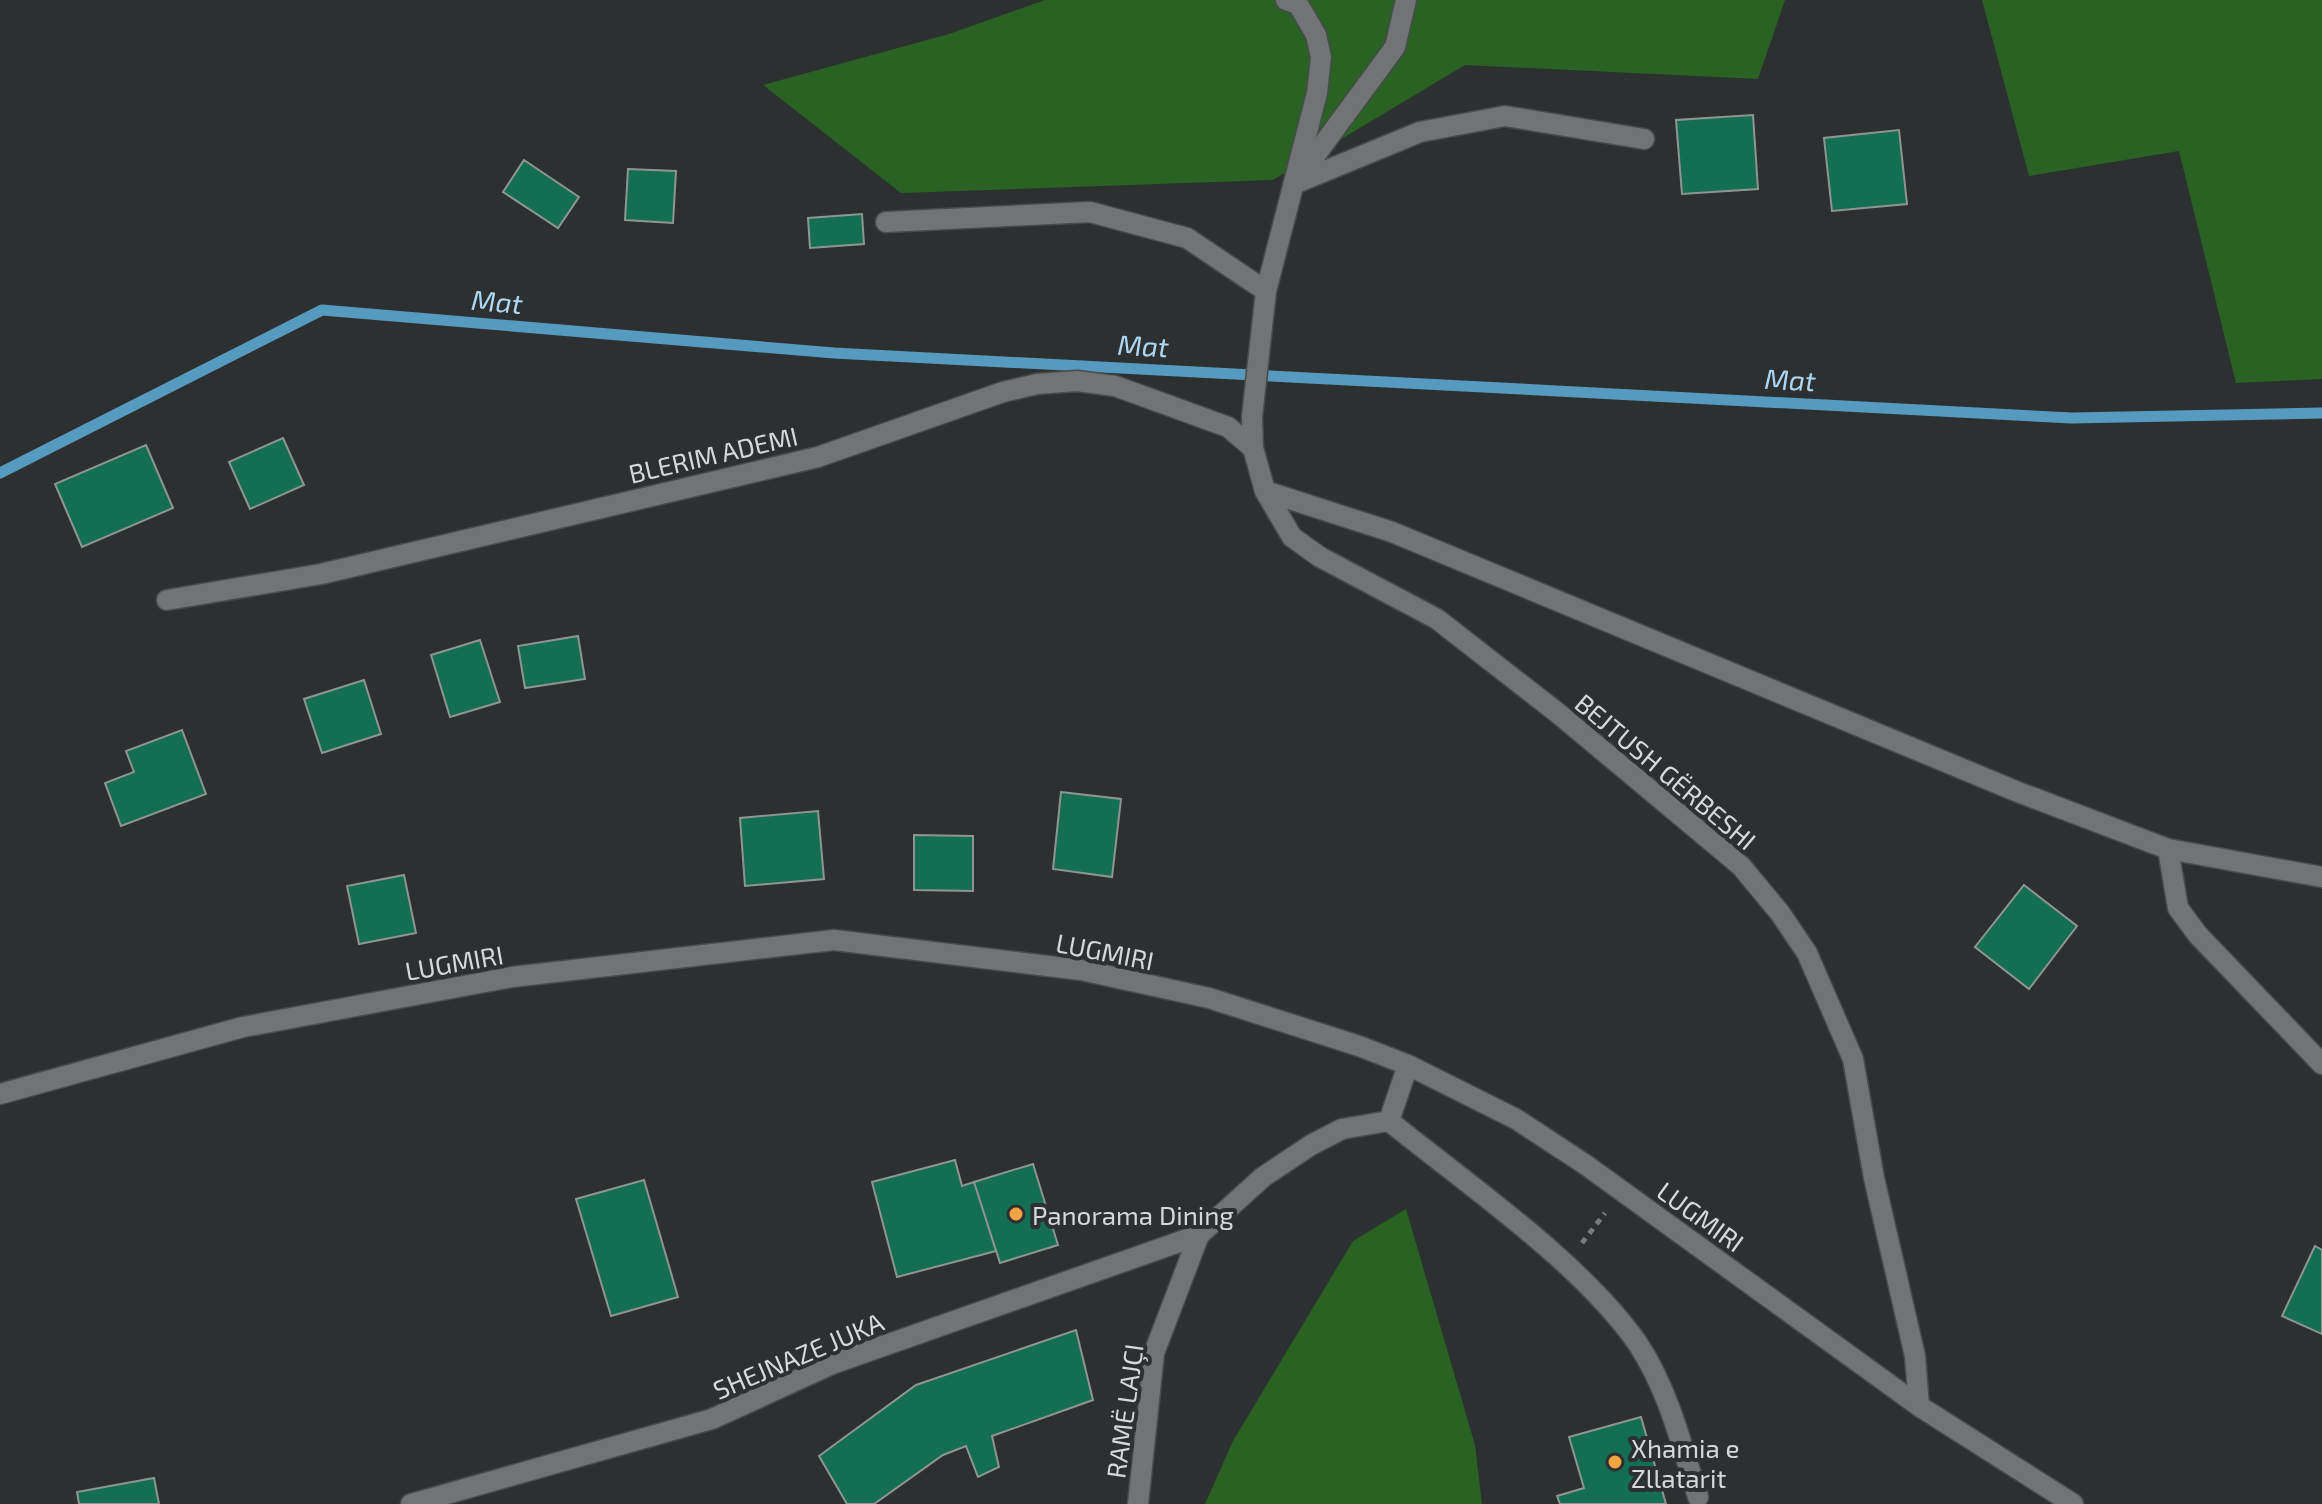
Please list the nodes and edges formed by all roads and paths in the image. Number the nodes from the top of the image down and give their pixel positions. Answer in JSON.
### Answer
{"nodes":[{"id":1,"x":1286,"y":0,"type":"edge"},
{"id":2,"x":1406,"y":0,"type":"edge"},
{"id":3,"x":1644,"y":139,"type":"dead end"},
{"id":4,"x":1296,"y":183,"type":"junction"},
{"id":5,"x":886,"y":222,"type":"dead end"},
{"id":6,"x":1266,"y":291,"type":"junction"},
{"id":7,"x":1253,"y":448,"type":"junction"},
{"id":8,"x":1265,"y":491,"type":"junction"},
{"id":9,"x":167,"y":600,"type":"dead end"},
{"id":10,"x":2168,"y":849,"type":"junction"},
{"id":11,"x":2322,"y":877,"type":"edge"},
{"id":12,"x":2322,"y":1064,"type":"edge"},
{"id":13,"x":1408,"y":1065,"type":"junction"},
{"id":14,"x":0,"y":1094,"type":"edge"},
{"id":15,"x":1389,"y":1121,"type":"junction"},
{"id":16,"x":1627,"y":1195,"type":"junction"},
{"id":17,"x":1199,"y":1235,"type":"junction"},
{"id":18,"x":1569,"y":1268,"type":"junction"},
{"id":19,"x":1919,"y":1406,"type":"junction"},
{"id":20,"x":1698,"y":1497,"type":"dead end"},
{"id":21,"x":411,"y":1504,"type":"edge"},
{"id":22,"x":1138,"y":1504,"type":"edge"},
{"id":23,"x":2073,"y":1504,"type":"edge"}],
"edges":[{"from":1,"to":4,"type":"street","name":"BEJTUSH GËRBESHI"},
{"from":2,"to":4,"type":"street"},
{"from":3,"to":4,"type":"street"},
{"from":4,"to":6,"type":"street","name":"BEJTUSH GËRBESHI"},
{"from":5,"to":6,"type":"street"},
{"from":6,"to":7,"type":"street","name":"BEJTUSH GËRBESHI"},
{"from":7,"to":8,"type":"street","name":"BEJTUSH GËRBESHI"},
{"from":7,"to":9,"type":"street","name":"BLERIM ADEMI"},
{"from":8,"to":10,"type":"street"},
{"from":8,"to":19,"type":"street","name":"BEJTUSH GËRBESHI"},
{"from":10,"to":11,"type":"street"},
{"from":10,"to":12,"type":"street"},
{"from":13,"to":14,"type":"street","name":"LUGMIRI"},
{"from":13,"to":15,"type":"street"},
{"from":13,"to":16,"type":"street","name":"LUGMIRI"},
{"from":15,"to":17,"type":"street","name":"RAMË LAJÇI"},
{"from":15,"to":18,"type":"street"},
{"from":16,"to":18,"type":"path"},
{"from":16,"to":19,"type":"street","name":"LUGMIRI"},
{"from":17,"to":21,"type":"street","name":"SHEJNAZE JUKA"},
{"from":17,"to":22,"type":"street","name":"RAMË LAJÇI"},
{"from":18,"to":20,"type":"street"},
{"from":19,"to":23,"type":"street","name":"LUGMIRI"}]}
